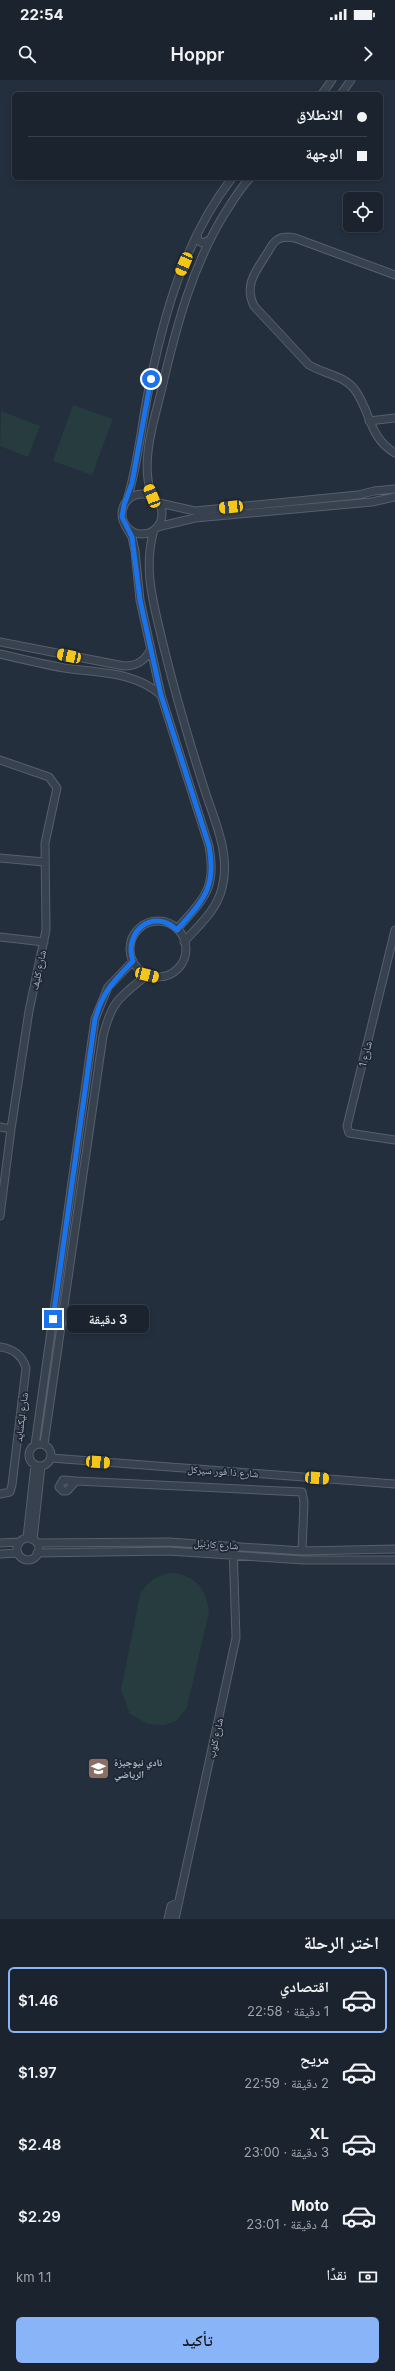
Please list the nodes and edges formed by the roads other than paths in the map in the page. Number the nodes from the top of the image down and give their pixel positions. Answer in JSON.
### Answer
{"nodes":[{"id":1,"x":332,"y":80,"type":"edge"},
{"id":2,"x":351,"y":80,"type":"edge"},
{"id":3,"x":323,"y":92,"type":"edge"},
{"id":4,"x":342,"y":92,"type":"edge"},
{"id":5,"x":230,"y":180,"type":"edge"},
{"id":6,"x":249,"y":180,"type":"edge"},
{"id":7,"x":196,"y":234,"type":"junction"},
{"id":8,"x":210,"y":240,"type":"junction"},
{"id":9,"x":180,"y":274,"type":"junction"},
{"id":10,"x":395,"y":275,"type":"edge"},
{"id":11,"x":192,"y":282,"type":"junction"},
{"id":12,"x":395,"y":418,"type":"edge"},
{"id":13,"x":369,"y":421,"type":"junction"},
{"id":14,"x":395,"y":453,"type":"edge"},
{"id":15,"x":395,"y":489,"type":"edge"},
{"id":16,"x":378,"y":490,"type":"junction"},
{"id":17,"x":152,"y":496,"type":"junction"},
{"id":18,"x":395,"y":497,"type":"edge"},
{"id":19,"x":127,"y":500,"type":"junction"},
{"id":20,"x":379,"y":500,"type":"junction"},
{"id":21,"x":159,"y":503,"type":"junction"},
{"id":22,"x":272,"y":507,"type":"junction"},
{"id":23,"x":195,"y":514,"type":"junction"},
{"id":24,"x":125,"y":525,"type":"junction"},
{"id":25,"x":156,"y":528,"type":"junction"},
{"id":26,"x":0,"y":642,"type":"edge"},
{"id":27,"x":150,"y":649,"type":"junction"},
{"id":28,"x":0,"y":654,"type":"edge"},
{"id":29,"x":130,"y":666,"type":"junction"},
{"id":30,"x":129,"y":677,"type":"junction"},
{"id":31,"x":161,"y":695,"type":"junction"},
{"id":32,"x":195,"y":759,"type":"junction"},
{"id":33,"x":0,"y":760,"type":"edge"},
{"id":34,"x":183,"y":763,"type":"junction"},
{"id":35,"x":0,"y":858,"type":"edge"},
{"id":36,"x":44,"y":862,"type":"junction"},
{"id":37,"x":177,"y":930,"type":"junction"},
{"id":38,"x":395,"y":930,"type":"edge"},
{"id":39,"x":0,"y":936,"type":"edge"},
{"id":40,"x":44,"y":942,"type":"junction"},
{"id":41,"x":184,"y":942,"type":"junction"},
{"id":42,"x":392,"y":953,"type":"edge"},
{"id":43,"x":133,"y":961,"type":"junction"},
{"id":44,"x":147,"y":975,"type":"junction"},
{"id":45,"x":0,"y":1128,"type":"edge"},
{"id":46,"x":11,"y":1129,"type":"junction"},
{"id":47,"x":395,"y":1140,"type":"edge"},
{"id":48,"x":0,"y":1216,"type":"edge"},
{"id":49,"x":0,"y":1347,"type":"edge"},
{"id":50,"x":44,"y":1444,"type":"junction"},
{"id":51,"x":35,"y":1445,"type":"junction"},
{"id":52,"x":51,"y":1458,"type":"junction"},
{"id":53,"x":38,"y":1465,"type":"junction"},
{"id":54,"x":76,"y":1481,"type":"dead end"},
{"id":55,"x":395,"y":1484,"type":"edge"},
{"id":56,"x":0,"y":1494,"type":"edge"},
{"id":57,"x":33,"y":1540,"type":"junction"},
{"id":58,"x":19,"y":1542,"type":"junction"},
{"id":59,"x":169,"y":1542,"type":"junction"},
{"id":60,"x":0,"y":1543,"type":"edge"},
{"id":61,"x":233,"y":1545,"type":"junction"},
{"id":62,"x":395,"y":1549,"type":"edge"},
{"id":63,"x":361,"y":1550,"type":"junction"},
{"id":64,"x":302,"y":1551,"type":"junction"},
{"id":65,"x":168,"y":1552,"type":"junction"},
{"id":66,"x":17,"y":1553,"type":"junction"},
{"id":67,"x":37,"y":1553,"type":"junction"},
{"id":68,"x":0,"y":1554,"type":"edge"},
{"id":69,"x":232,"y":1555,"type":"junction"},
{"id":70,"x":361,"y":1560,"type":"junction"},
{"id":71,"x":395,"y":1560,"type":"edge"},
{"id":72,"x":179,"y":1902,"type":"junction"},
{"id":73,"x":168,"y":1919,"type":"edge"},
{"id":74,"x":175,"y":1919,"type":"edge"}],
"edges":[{"from":1,"to":3,"type":"street"},
{"from":2,"to":4,"type":"street"},
{"from":5,"to":7,"type":"street"},
{"from":6,"to":8,"type":"street"},
{"from":7,"to":8,"type":"street"},
{"from":7,"to":9,"type":"street"},
{"from":8,"to":11,"type":"street"},
{"from":9,"to":11,"type":"street"},
{"from":9,"to":19,"type":"street"},
{"from":10,"to":13,"type":"street"},
{"from":11,"to":17,"type":"street"},
{"from":12,"to":13,"type":"street"},
{"from":13,"to":14,"type":"street"},
{"from":15,"to":16,"type":"street"},
{"from":16,"to":20,"type":"street"},
{"from":16,"to":22,"type":"street"},
{"from":17,"to":19,"type":"street"},
{"from":17,"to":21,"type":"street"},
{"from":18,"to":20,"type":"street"},
{"from":19,"to":24,"type":"street"},
{"from":20,"to":22,"type":"street"},
{"from":21,"to":23,"type":"street"},
{"from":21,"to":25,"type":"street"},
{"from":22,"to":23,"type":"street"},
{"from":23,"to":25,"type":"street"},
{"from":24,"to":25,"type":"street"},
{"from":24,"to":27,"type":"street"},
{"from":25,"to":32,"type":"street"},
{"from":26,"to":29,"type":"street"},
{"from":27,"to":29,"type":"street"},
{"from":27,"to":31,"type":"street"},
{"from":28,"to":30,"type":"street"},
{"from":29,"to":30,"type":"street"},
{"from":30,"to":31,"type":"street"},
{"from":31,"to":34,"type":"street"},
{"from":32,"to":34,"type":"street"},
{"from":32,"to":41,"type":"street"},
{"from":33,"to":36,"type":"street","name":"شارع كليف"},
{"from":34,"to":37,"type":"street"},
{"from":35,"to":36,"type":"street"},
{"from":36,"to":40,"type":"street","name":"شارع كليف"},
{"from":37,"to":41,"type":"street"},
{"from":37,"to":43,"type":"street"},
{"from":38,"to":42,"type":"street","name":"شارع 1"},
{"from":39,"to":40,"type":"street"},
{"from":40,"to":46,"type":"street","name":"شارع كليف"},
{"from":41,"to":44,"type":"street"},
{"from":42,"to":47,"type":"street","name":"شارع 1"},
{"from":43,"to":44,"type":"street"},
{"from":43,"to":51,"type":"street"},
{"from":44,"to":50,"type":"street"},
{"from":45,"to":46,"type":"street"},
{"from":46,"to":48,"type":"street","name":"شارع كليف"},
{"from":49,"to":56,"type":"street","name":"شارع ليكسايد"},
{"from":50,"to":51,"type":"street"},
{"from":50,"to":52,"type":"street"},
{"from":51,"to":53,"type":"street"},
{"from":52,"to":53,"type":"street"},
{"from":52,"to":55,"type":"street","name":"شارع ذا فور سيركل"},
{"from":53,"to":57,"type":"street"},
{"from":54,"to":64,"type":"street"},
{"from":57,"to":58,"type":"street"},
{"from":57,"to":59,"type":"street","name":"شارع كارنيل"},
{"from":57,"to":67,"type":"street"},
{"from":58,"to":60,"type":"street"},
{"from":58,"to":66,"type":"street"},
{"from":59,"to":61,"type":"street","name":"شارع كارنيل"},
{"from":59,"to":65,"type":"street"},
{"from":61,"to":64,"type":"street","name":"شارع كارنيل"},
{"from":61,"to":69,"type":"street","name":"شارع كلوب"},
{"from":62,"to":63,"type":"street","name":"شارع كارنيل"},
{"from":63,"to":64,"type":"street","name":"شارع كارنيل"},
{"from":63,"to":70,"type":"street"},
{"from":65,"to":67,"type":"street","name":"شارع كارنيل"},
{"from":65,"to":69,"type":"street","name":"شارع كارنيل"},
{"from":66,"to":67,"type":"street"},
{"from":66,"to":68,"type":"street"},
{"from":69,"to":70,"type":"street","name":"شارع كارنيل"},
{"from":69,"to":72,"type":"street","name":"شارع كلوب"},
{"from":70,"to":71,"type":"street","name":"شارع كارنيل"},
{"from":72,"to":73,"type":"street"},
{"from":72,"to":74,"type":"street","name":"شارع كلوب"}]}
